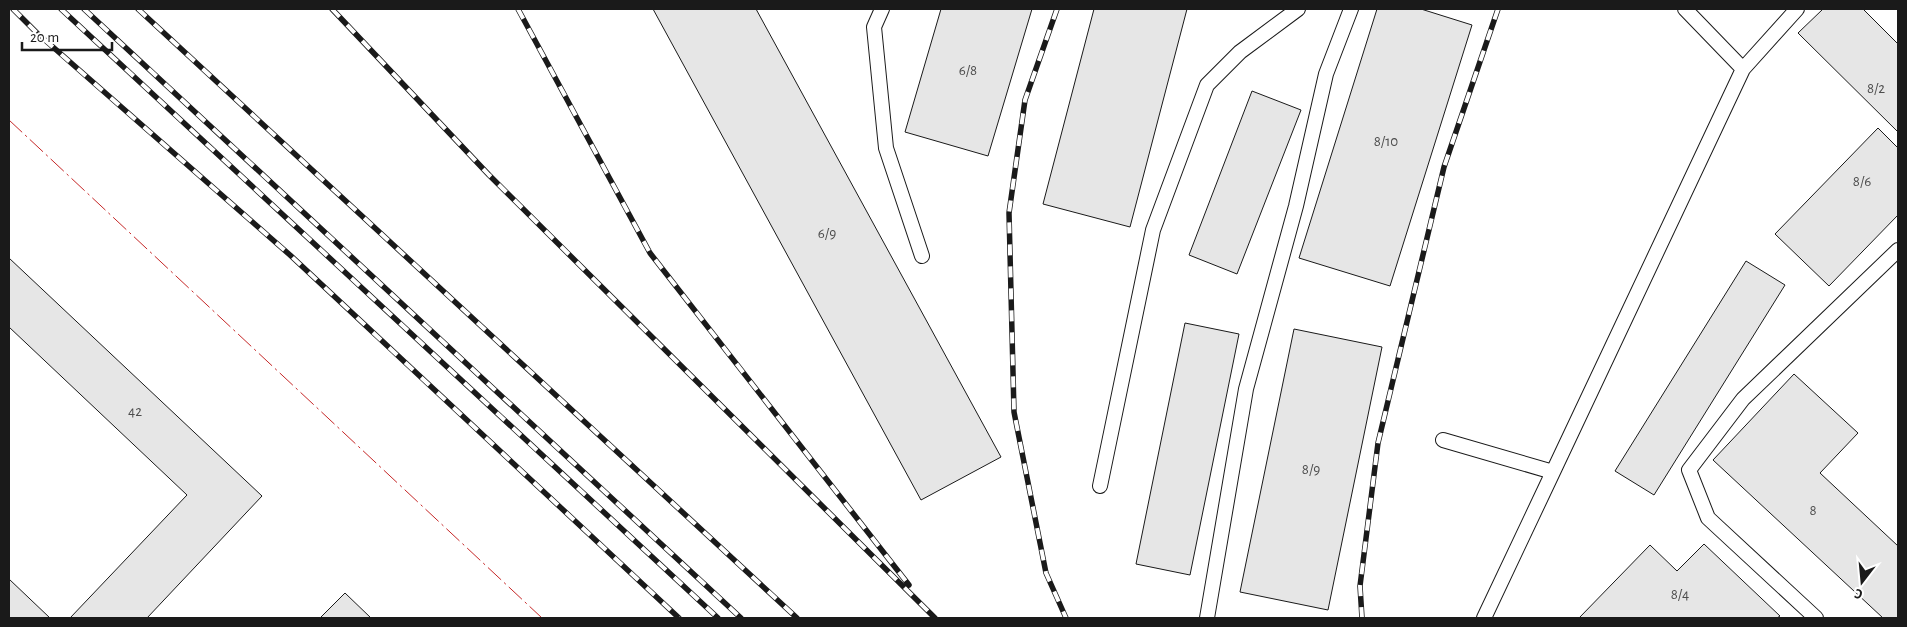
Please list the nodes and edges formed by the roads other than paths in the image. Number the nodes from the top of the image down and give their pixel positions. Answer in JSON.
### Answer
{"nodes":[{"id":1,"x":882,"y":9,"type":"edge"},
{"id":2,"x":1298,"y":9,"type":"edge"},
{"id":3,"x":1351,"y":9,"type":"edge"},
{"id":4,"x":1685,"y":9,"type":"edge"},
{"id":5,"x":1797,"y":9,"type":"edge"},
{"id":6,"x":1743,"y":69,"type":"junction"},
{"id":7,"x":1898,"y":250,"type":"edge"},
{"id":8,"x":922,"y":256,"type":"dead end"},
{"id":9,"x":1443,"y":440,"type":"dead end"},
{"id":10,"x":1553,"y":472,"type":"junction"},
{"id":11,"x":1100,"y":486,"type":"dead end"},
{"id":12,"x":1207,"y":618,"type":"edge"},
{"id":13,"x":1484,"y":618,"type":"edge"},
{"id":14,"x":1816,"y":618,"type":"edge"}],
"edges":[{"from":1,"to":8,"type":"lane"},
{"from":2,"to":11,"type":"lane"},
{"from":3,"to":12,"type":"lane"},
{"from":4,"to":6,"type":"lane"},
{"from":5,"to":6,"type":"lane"},
{"from":6,"to":10,"type":"lane"},
{"from":7,"to":14,"type":"lane"},
{"from":9,"to":10,"type":"lane"},
{"from":10,"to":13,"type":"lane"}]}
